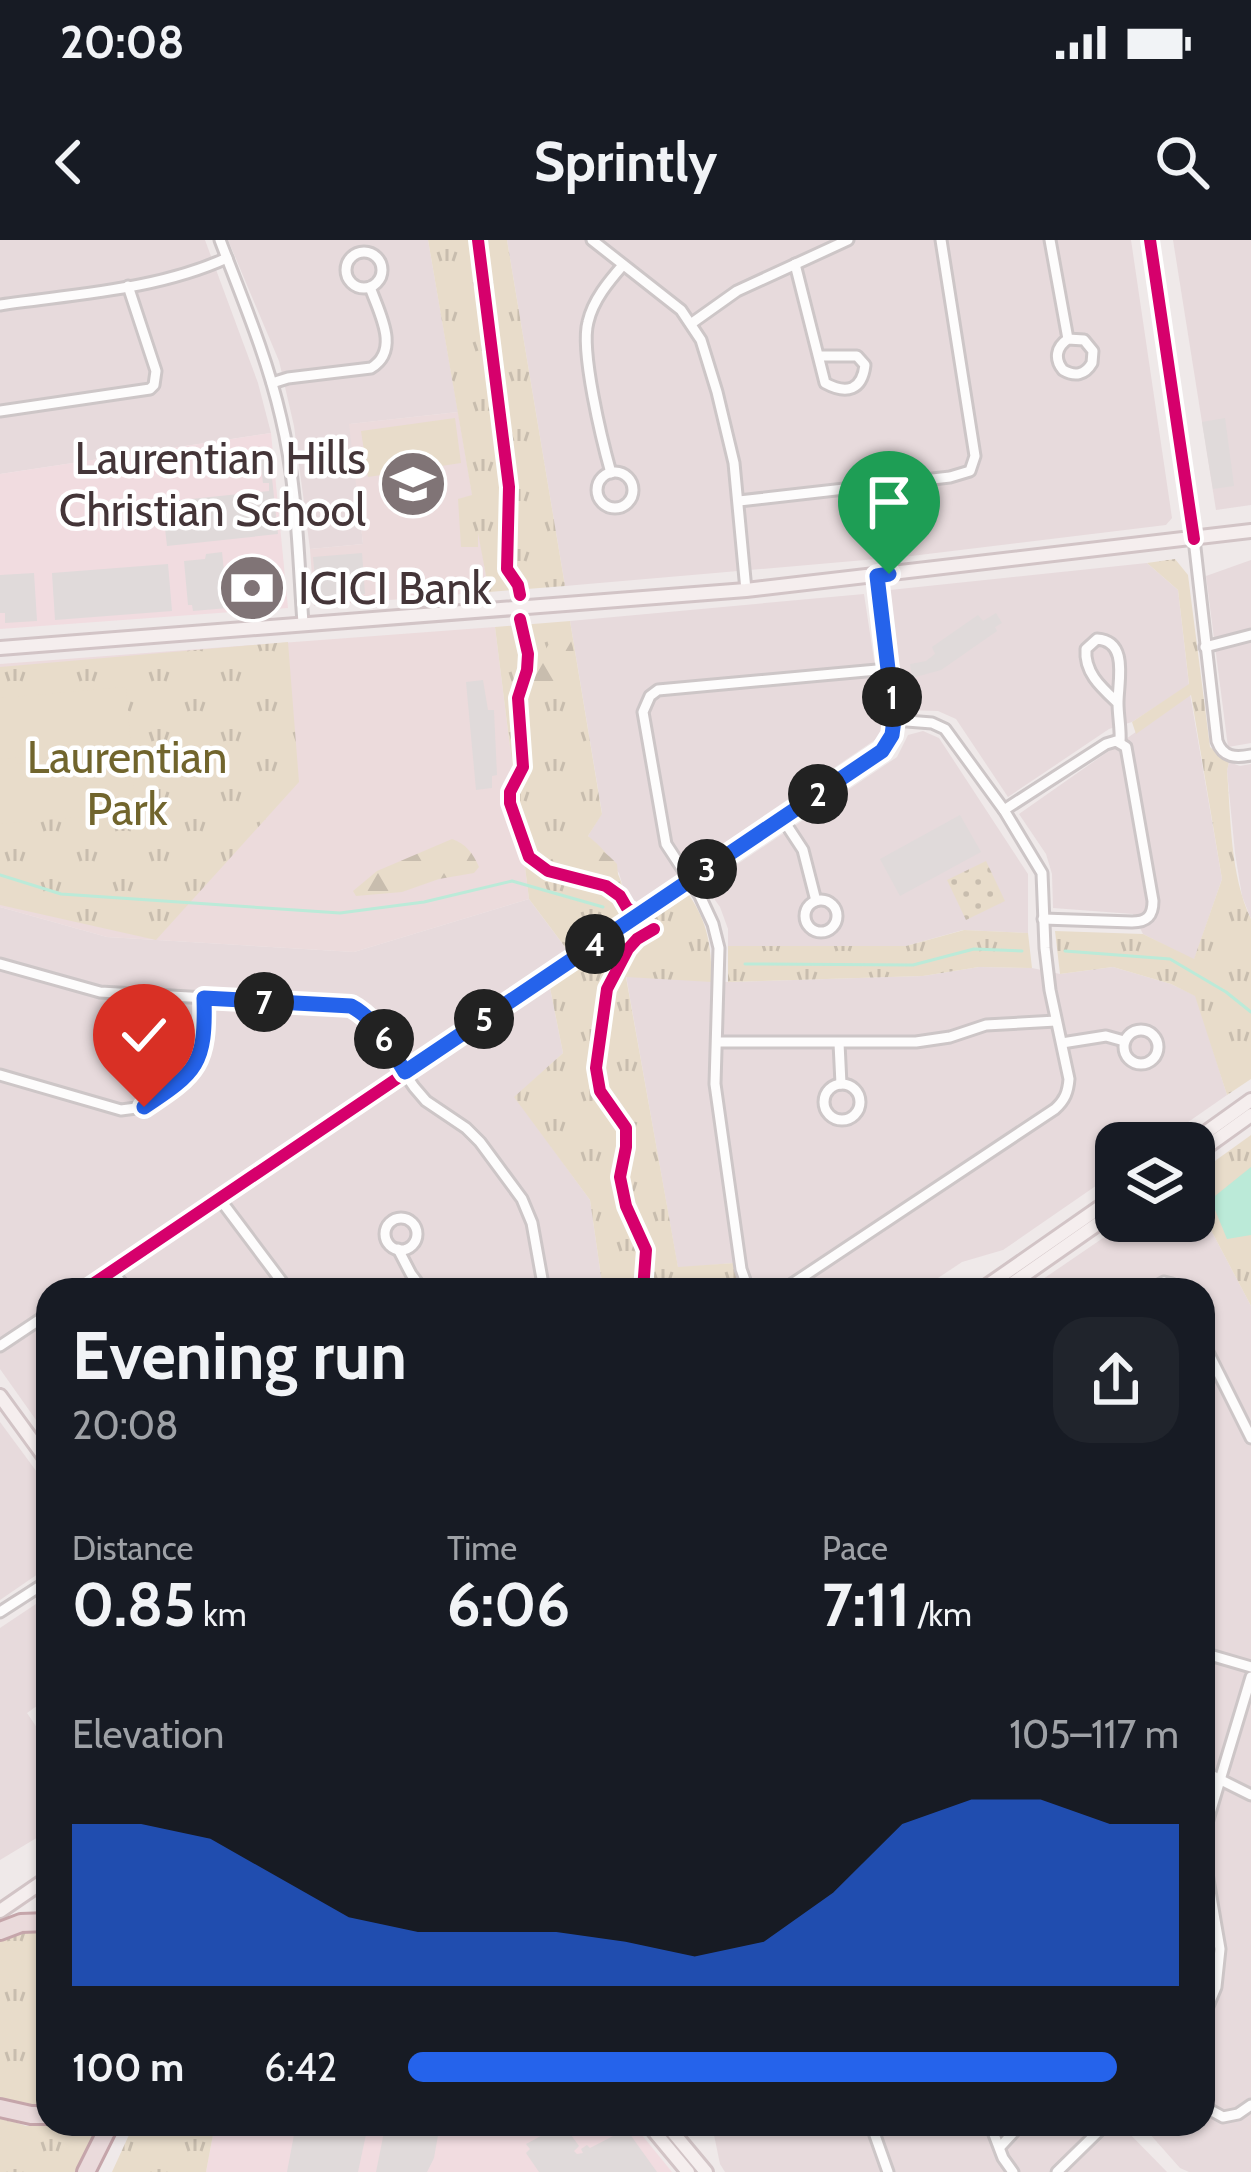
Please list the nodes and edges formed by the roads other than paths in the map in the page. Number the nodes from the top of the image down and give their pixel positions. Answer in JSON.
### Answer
{"nodes":[{"id":1,"x":220,"y":240,"type":"edge"},
{"id":2,"x":592,"y":240,"type":"edge"},
{"id":3,"x":848,"y":240,"type":"edge"},
{"id":4,"x":941,"y":240,"type":"edge"},
{"id":5,"x":1050,"y":240,"type":"edge"},
{"id":6,"x":1150,"y":240,"type":"edge"},
{"id":7,"x":226,"y":258,"type":"junction"},
{"id":8,"x":795,"y":264,"type":"junction"},
{"id":9,"x":622,"y":265,"type":"junction"},
{"id":10,"x":128,"y":286,"type":"junction"},
{"id":11,"x":370,"y":287,"type":"junction"},
{"id":12,"x":0,"y":305,"type":"edge"},
{"id":13,"x":692,"y":323,"type":"junction"},
{"id":14,"x":1068,"y":339,"type":"junction"},
{"id":15,"x":820,"y":356,"type":"junction"},
{"id":16,"x":272,"y":383,"type":"junction"},
{"id":17,"x":0,"y":411,"type":"edge"},
{"id":18,"x":611,"y":473,"type":"dead end"},
{"id":19,"x":740,"y":501,"type":"junction"},
{"id":20,"x":1251,"y":531,"type":"edge"},
{"id":21,"x":1194,"y":539,"type":"junction"},
{"id":22,"x":877,"y":576,"type":"junction"},
{"id":23,"x":746,"y":590,"type":"junction"},
{"id":24,"x":303,"y":623,"type":"junction"},
{"id":25,"x":1251,"y":635,"type":"edge"},
{"id":26,"x":0,"y":647,"type":"edge"},
{"id":27,"x":1205,"y":647,"type":"junction"},
{"id":28,"x":888,"y":669,"type":"junction"},
{"id":29,"x":1118,"y":704,"type":"junction"},
{"id":30,"x":894,"y":720,"type":"junction"},
{"id":31,"x":1120,"y":742,"type":"junction"},
{"id":32,"x":1251,"y":755,"type":"edge"},
{"id":33,"x":1004,"y":810,"type":"junction"},
{"id":34,"x":782,"y":818,"type":"junction"},
{"id":35,"x":689,"y":881,"type":"junction"},
{"id":36,"x":816,"y":901,"type":"dead end"},
{"id":37,"x":1043,"y":919,"type":"junction"},
{"id":38,"x":0,"y":964,"type":"edge"},
{"id":39,"x":204,"y":998,"type":"junction"},
{"id":40,"x":1056,"y":1021,"type":"junction"},
{"id":41,"x":1124,"y":1041,"type":"dead end"},
{"id":42,"x":717,"y":1042,"type":"junction"},
{"id":43,"x":839,"y":1043,"type":"junction"},
{"id":44,"x":1062,"y":1043,"type":"junction"},
{"id":45,"x":405,"y":1072,"type":"junction"},
{"id":46,"x":0,"y":1075,"type":"edge"},
{"id":47,"x":841,"y":1084,"type":"dead end"},
{"id":48,"x":1251,"y":1100,"type":"edge"},
{"id":49,"x":1251,"y":1115,"type":"edge"},
{"id":50,"x":1215,"y":1126,"type":"edge"},
{"id":51,"x":1215,"y":1141,"type":"edge"},
{"id":52,"x":219,"y":1198,"type":"junction"},
{"id":53,"x":1095,"y":1211,"type":"edge"},
{"id":54,"x":1095,"y":1225,"type":"edge"},
{"id":55,"x":398,"y":1249,"type":"dead end"},
{"id":56,"x":112,"y":1271,"type":"junction"},
{"id":57,"x":102,"y":1278,"type":"edge"},
{"id":58,"x":118,"y":1278,"type":"edge"},
{"id":59,"x":279,"y":1278,"type":"edge"},
{"id":60,"x":414,"y":1278,"type":"edge"},
{"id":61,"x":542,"y":1278,"type":"edge"},
{"id":62,"x":744,"y":1278,"type":"edge"},
{"id":63,"x":801,"y":1278,"type":"edge"},
{"id":64,"x":998,"y":1278,"type":"edge"},
{"id":65,"x":1020,"y":1278,"type":"edge"},
{"id":66,"x":36,"y":1322,"type":"edge"},
{"id":67,"x":0,"y":1346,"type":"edge"},
{"id":68,"x":1215,"y":1366,"type":"edge"},
{"id":69,"x":0,"y":1396,"type":"edge"},
{"id":70,"x":1251,"y":1438,"type":"edge"},
{"id":71,"x":36,"y":1446,"type":"edge"},
{"id":72,"x":36,"y":1588,"type":"edge"},
{"id":73,"x":0,"y":1612,"type":"edge"},
{"id":74,"x":1215,"y":1656,"type":"edge"},
{"id":75,"x":1251,"y":1667,"type":"edge"},
{"id":76,"x":1251,"y":1677,"type":"edge"},
{"id":77,"x":1215,"y":1776,"type":"edge"},
{"id":78,"x":1220,"y":1778,"type":"junction"},
{"id":79,"x":1215,"y":1795,"type":"edge"},
{"id":80,"x":1251,"y":1795,"type":"edge"},
{"id":81,"x":36,"y":1886,"type":"edge"},
{"id":82,"x":1215,"y":1908,"type":"edge"},
{"id":83,"x":0,"y":1911,"type":"edge"},
{"id":84,"x":36,"y":1922,"type":"edge"},
{"id":85,"x":0,"y":1931,"type":"edge"},
{"id":86,"x":1215,"y":1989,"type":"edge"},
{"id":87,"x":1251,"y":2104,"type":"edge"},
{"id":88,"x":0,"y":2108,"type":"edge"},
{"id":89,"x":1215,"y":2113,"type":"edge"},
{"id":90,"x":36,"y":2115,"type":"edge"},
{"id":91,"x":104,"y":2136,"type":"edge"},
{"id":92,"x":658,"y":2136,"type":"edge"},
{"id":93,"x":676,"y":2136,"type":"edge"},
{"id":94,"x":875,"y":2136,"type":"edge"},
{"id":95,"x":995,"y":2136,"type":"edge"},
{"id":96,"x":1010,"y":2136,"type":"edge"},
{"id":97,"x":1094,"y":2136,"type":"edge"},
{"id":98,"x":1000,"y":2147,"type":"junction"},
{"id":99,"x":86,"y":2172,"type":"edge"},
{"id":100,"x":688,"y":2172,"type":"edge"},
{"id":101,"x":706,"y":2172,"type":"edge"},
{"id":102,"x":888,"y":2172,"type":"edge"},
{"id":103,"x":1013,"y":2172,"type":"edge"},
{"id":104,"x":1057,"y":2172,"type":"edge"}],
"edges":[{"from":1,"to":7,"type":"street"},
{"from":2,"to":9,"type":"street"},
{"from":3,"to":8,"type":"street"},
{"from":4,"to":19,"type":"street"},
{"from":5,"to":14,"type":"street"},
{"from":6,"to":21,"type":"street"},
{"from":7,"to":10,"type":"street"},
{"from":7,"to":16,"type":"street"},
{"from":8,"to":13,"type":"street"},
{"from":8,"to":15,"type":"street"},
{"from":9,"to":13,"type":"street"},
{"from":9,"to":18,"type":"street"},
{"from":10,"to":12,"type":"street"},
{"from":10,"to":17,"type":"street"},
{"from":11,"to":11,"type":"street"},
{"from":11,"to":16,"type":"street"},
{"from":13,"to":19,"type":"street"},
{"from":14,"to":14,"type":"street"},
{"from":15,"to":15,"type":"street"},
{"from":16,"to":24,"type":"street"},
{"from":19,"to":23,"type":"street"},
{"from":20,"to":21,"type":"main road"},
{"from":21,"to":22,"type":"main road"},
{"from":21,"to":27,"type":"street"},
{"from":22,"to":23,"type":"main road"},
{"from":22,"to":28,"type":"street"},
{"from":23,"to":24,"type":"main road"},
{"from":24,"to":26,"type":"main road"},
{"from":25,"to":27,"type":"street"},
{"from":27,"to":32,"type":"street"},
{"from":28,"to":30,"type":"street"},
{"from":28,"to":35,"type":"street"},
{"from":29,"to":29,"type":"street"},
{"from":29,"to":31,"type":"street"},
{"from":30,"to":33,"type":"street"},
{"from":30,"to":34,"type":"street"},
{"from":31,"to":33,"type":"street"},
{"from":31,"to":37,"type":"street"},
{"from":33,"to":37,"type":"street"},
{"from":34,"to":35,"type":"street"},
{"from":34,"to":36,"type":"street"},
{"from":35,"to":42,"type":"street"},
{"from":35,"to":45,"type":"street"},
{"from":37,"to":40,"type":"street"},
{"from":38,"to":39,"type":"street"},
{"from":39,"to":45,"type":"street"},
{"from":39,"to":46,"type":"street"},
{"from":40,"to":43,"type":"street"},
{"from":40,"to":44,"type":"street"},
{"from":41,"to":44,"type":"street"},
{"from":42,"to":43,"type":"street"},
{"from":42,"to":62,"type":"street"},
{"from":43,"to":47,"type":"street"},
{"from":44,"to":63,"type":"street"},
{"from":45,"to":52,"type":"street"},
{"from":45,"to":61,"type":"street"},
{"from":48,"to":50,"type":"main road"},
{"from":49,"to":51,"type":"main road"},
{"from":52,"to":56,"type":"street"},
{"from":52,"to":59,"type":"street"},
{"from":53,"to":64,"type":"main road"},
{"from":54,"to":65,"type":"main road"},
{"from":55,"to":60,"type":"street"},
{"from":56,"to":57,"type":"street"},
{"from":56,"to":58,"type":"street"},
{"from":66,"to":67,"type":"street"},
{"from":68,"to":70,"type":"street"},
{"from":69,"to":71,"type":"main road"},
{"from":72,"to":73,"type":"street"},
{"from":74,"to":75,"type":"street"},
{"from":76,"to":78,"type":"street"},
{"from":77,"to":78,"type":"street"},
{"from":78,"to":79,"type":"street"},
{"from":78,"to":80,"type":"street"},
{"from":81,"to":83,"type":"main road"},
{"from":82,"to":86,"type":"street"},
{"from":84,"to":85,"type":"highway"},
{"from":87,"to":89,"type":"street"},
{"from":88,"to":90,"type":"highway"},
{"from":91,"to":99,"type":"highway"},
{"from":92,"to":100,"type":"main road"},
{"from":93,"to":101,"type":"main road"},
{"from":94,"to":102,"type":"street"},
{"from":95,"to":98,"type":"street"},
{"from":96,"to":98,"type":"street"},
{"from":97,"to":104,"type":"street"},
{"from":98,"to":103,"type":"street"}]}
